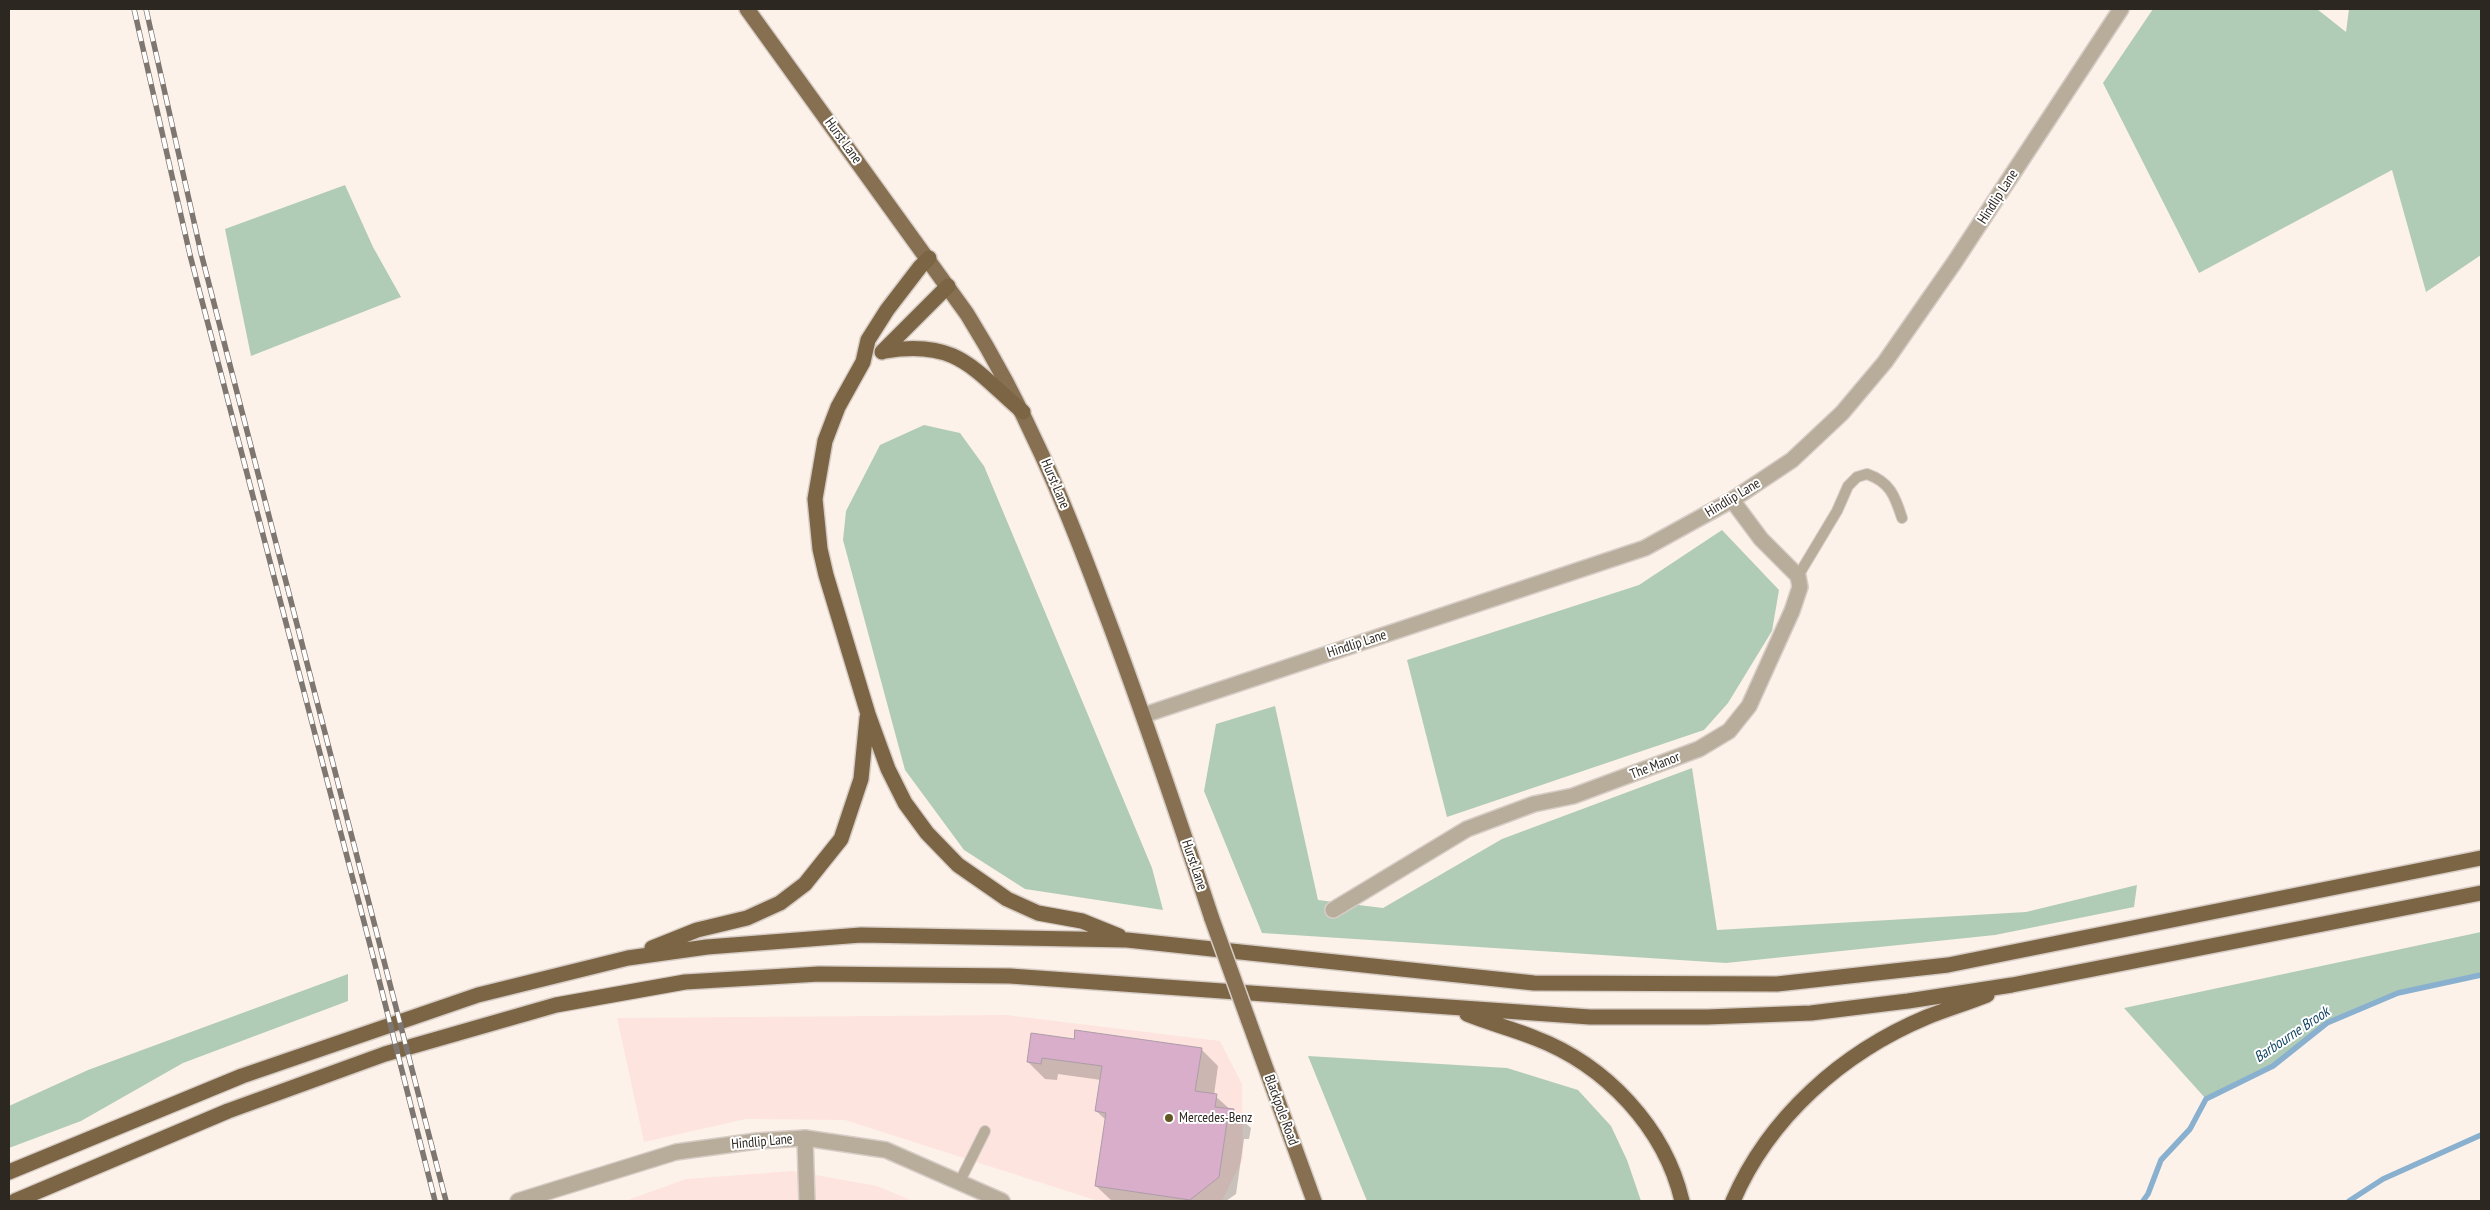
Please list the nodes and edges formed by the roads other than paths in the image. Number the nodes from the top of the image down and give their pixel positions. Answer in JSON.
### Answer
{"nodes":[{"id":1,"x":747,"y":9,"type":"edge"},
{"id":2,"x":2121,"y":9,"type":"edge"},
{"id":3,"x":929,"y":258,"type":"junction"},
{"id":4,"x":948,"y":286,"type":"junction"},
{"id":5,"x":884,"y":350,"type":"junction"},
{"id":6,"x":863,"y":362,"type":"junction"},
{"id":7,"x":1023,"y":412,"type":"junction"},
{"id":8,"x":1732,"y":500,"type":"junction"},
{"id":9,"x":1902,"y":518,"type":"dead end"},
{"id":10,"x":1798,"y":576,"type":"junction"},
{"id":11,"x":868,"y":714,"type":"junction"},
{"id":12,"x":1144,"y":715,"type":"junction"},
{"id":13,"x":2481,"y":858,"type":"edge"},
{"id":14,"x":2481,"y":893,"type":"edge"},
{"id":15,"x":1333,"y":910,"type":"dead end"},
{"id":16,"x":1127,"y":940,"type":"junction"},
{"id":17,"x":628,"y":958,"type":"junction"},
{"id":18,"x":2012,"y":985,"type":"junction"},
{"id":19,"x":1453,"y":1008,"type":"junction"},
{"id":20,"x":1248,"y":1019,"type":"joint"},
{"id":21,"x":985,"y":1131,"type":"dead end"},
{"id":22,"x":805,"y":1138,"type":"junction"},
{"id":23,"x":9,"y":1172,"type":"edge"},
{"id":24,"x":959,"y":1183,"type":"junction"},
{"id":25,"x":1312,"y":1200,"type":"edge"},
{"id":26,"x":15,"y":1201,"type":"edge"},
{"id":27,"x":518,"y":1201,"type":"edge"},
{"id":28,"x":807,"y":1201,"type":"edge"},
{"id":29,"x":1002,"y":1201,"type":"edge"},
{"id":30,"x":1682,"y":1201,"type":"edge"},
{"id":31,"x":1733,"y":1201,"type":"edge"}],
"edges":[{"from":1,"to":3,"type":"main road","name":"Hurst Lane"},
{"from":2,"to":8,"type":"street","name":"Hindlip Lane"},
{"from":3,"to":4,"type":"main road","name":"Hurst Lane"},
{"from":3,"to":6,"type":"highway"},
{"from":4,"to":5,"type":"highway"},
{"from":4,"to":7,"type":"main road","name":"Hurst Lane"},
{"from":5,"to":6,"type":"highway"},
{"from":5,"to":7,"type":"highway"},
{"from":6,"to":11,"type":"highway"},
{"from":7,"to":12,"type":"main road","name":"Hurst Lane"},
{"from":8,"to":10,"type":"street"},
{"from":8,"to":12,"type":"street","name":"Hindlip Lane"},
{"from":9,"to":10,"type":"lane"},
{"from":10,"to":15,"type":"street","name":"The Manor"},
{"from":11,"to":16,"type":"highway"},
{"from":11,"to":17,"type":"highway"},
{"from":12,"to":20,"type":"main road","name":"Hurst Lane","bridge":true},
{"from":13,"to":16,"type":"highway"},
{"from":14,"to":18,"type":"highway"},
{"from":16,"to":17,"type":"highway"},
{"from":17,"to":23,"type":"highway"},
{"from":18,"to":19,"type":"highway"},
{"from":18,"to":31,"type":"highway"},
{"from":19,"to":26,"type":"highway"},
{"from":19,"to":30,"type":"highway"},
{"from":20,"to":25,"type":"main road","name":"Blackpole Road"},
{"from":21,"to":24,"type":"lane"},
{"from":22,"to":24,"type":"street","name":"Hindlip Lane"},
{"from":22,"to":27,"type":"street","name":"Hindlip Lane"},
{"from":22,"to":28,"type":"street"},
{"from":24,"to":29,"type":"street","name":"Hindlip Lane"}]}
